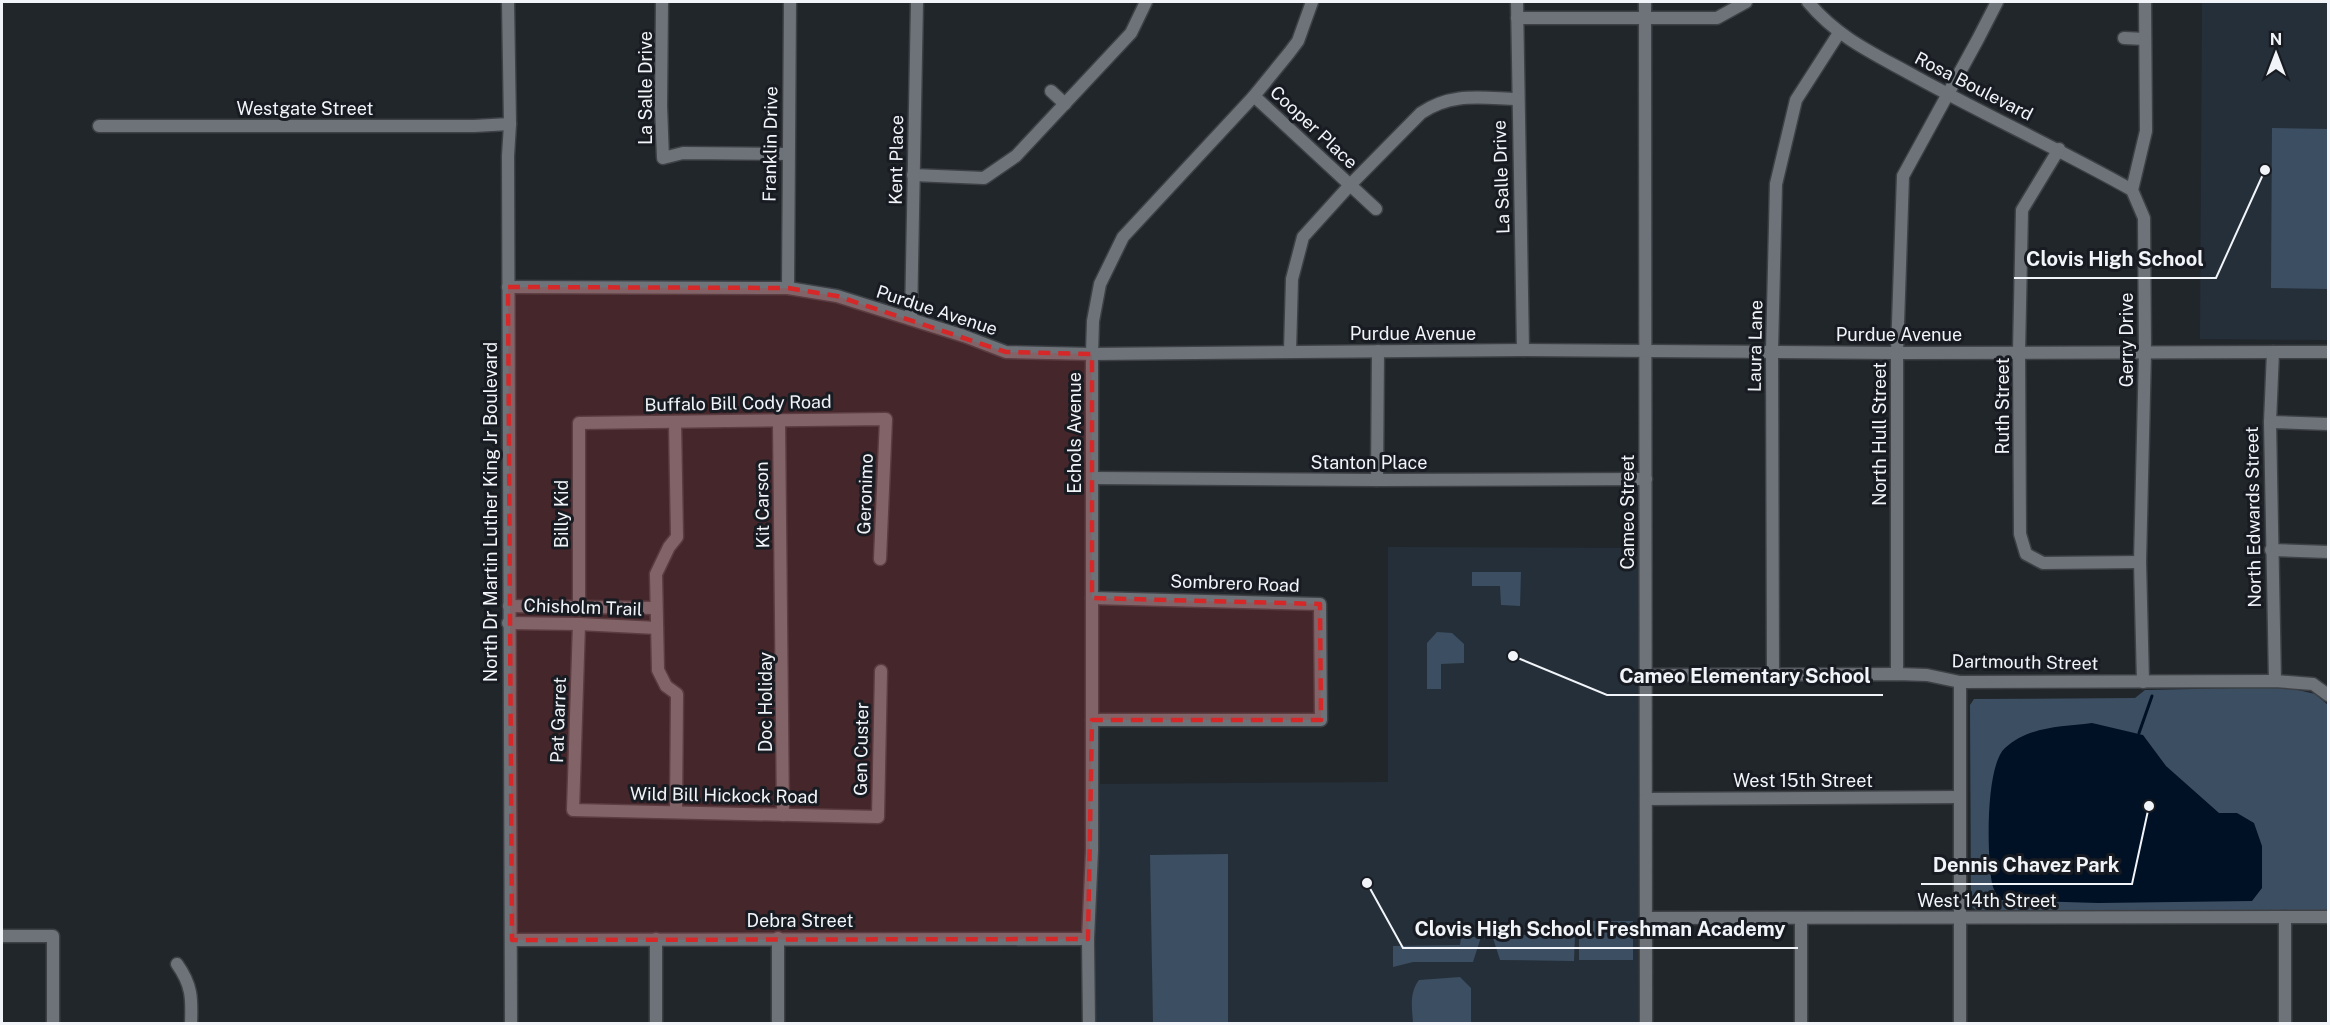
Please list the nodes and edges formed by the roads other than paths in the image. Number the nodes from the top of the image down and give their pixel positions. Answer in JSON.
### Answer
{"nodes":[{"id":1,"x":508,"y":2,"type":"edge"},
{"id":2,"x":662,"y":2,"type":"edge"},
{"id":3,"x":790,"y":2,"type":"edge"},
{"id":4,"x":917,"y":2,"type":"edge"},
{"id":5,"x":1146,"y":2,"type":"edge"},
{"id":6,"x":1312,"y":2,"type":"edge"},
{"id":7,"x":1517,"y":2,"type":"edge"},
{"id":8,"x":1645,"y":2,"type":"edge"},
{"id":9,"x":1746,"y":2,"type":"edge"},
{"id":10,"x":1808,"y":2,"type":"edge"},
{"id":11,"x":1996,"y":2,"type":"edge"},
{"id":12,"x":2145,"y":2,"type":"edge"},
{"id":13,"x":1516,"y":18,"type":"junction"},
{"id":14,"x":1645,"y":18,"type":"junction"},
{"id":15,"x":1839,"y":33,"type":"junction"},
{"id":16,"x":2124,"y":38,"type":"dead end"},
{"id":17,"x":2145,"y":39,"type":"junction"},
{"id":18,"x":1051,"y":91,"type":"dead end"},
{"id":19,"x":1947,"y":94,"type":"junction"},
{"id":20,"x":1254,"y":96,"type":"junction"},
{"id":21,"x":1517,"y":99,"type":"junction"},
{"id":22,"x":1065,"y":104,"type":"junction"},
{"id":23,"x":510,"y":124,"type":"junction"},
{"id":24,"x":99,"y":126,"type":"dead end"},
{"id":25,"x":2059,"y":149,"type":"junction"},
{"id":26,"x":788,"y":154,"type":"junction"},
{"id":27,"x":913,"y":175,"type":"junction"},
{"id":28,"x":1350,"y":185,"type":"junction"},
{"id":29,"x":2132,"y":190,"type":"junction"},
{"id":30,"x":1376,"y":208,"type":"dead end"},
{"id":31,"x":508,"y":286,"type":"junction"},
{"id":32,"x":788,"y":288,"type":"junction"},
{"id":33,"x":911,"y":319,"type":"junction"},
{"id":34,"x":1523,"y":350,"type":"junction"},
{"id":35,"x":1290,"y":351,"type":"junction"},
{"id":36,"x":1378,"y":351,"type":"junction"},
{"id":37,"x":1772,"y":351,"type":"junction"},
{"id":38,"x":1645,"y":352,"type":"junction"},
{"id":39,"x":2019,"y":352,"type":"junction"},
{"id":40,"x":2145,"y":352,"type":"junction"},
{"id":41,"x":2273,"y":352,"type":"junction"},
{"id":42,"x":2328,"y":352,"type":"edge"},
{"id":43,"x":1897,"y":353,"type":"junction"},
{"id":44,"x":1092,"y":354,"type":"junction"},
{"id":45,"x":779,"y":421,"type":"junction"},
{"id":46,"x":675,"y":422,"type":"junction"},
{"id":47,"x":2270,"y":422,"type":"junction"},
{"id":48,"x":579,"y":423,"type":"joint"},
{"id":49,"x":2328,"y":424,"type":"edge"},
{"id":50,"x":885,"y":430,"type":"joint"},
{"id":51,"x":1093,"y":478,"type":"junction"},
{"id":52,"x":1646,"y":479,"type":"junction"},
{"id":53,"x":1377,"y":480,"type":"junction"},
{"id":54,"x":2271,"y":550,"type":"junction"},
{"id":55,"x":2328,"y":552,"type":"edge"},
{"id":56,"x":880,"y":559,"type":"dead end"},
{"id":57,"x":2140,"y":562,"type":"junction"},
{"id":58,"x":782,"y":589,"type":"joint"},
{"id":59,"x":1092,"y":597,"type":"junction"},
{"id":60,"x":579,"y":605,"type":"junction"},
{"id":61,"x":508,"y":606,"type":"junction"},
{"id":62,"x":657,"y":608,"type":"junction"},
{"id":63,"x":508,"y":623,"type":"junction"},
{"id":64,"x":579,"y":624,"type":"junction"},
{"id":65,"x":657,"y":628,"type":"junction"},
{"id":66,"x":880,"y":671,"type":"dead end"},
{"id":67,"x":1773,"y":674,"type":"junction"},
{"id":68,"x":1898,"y":674,"type":"junction"},
{"id":69,"x":1645,"y":675,"type":"junction"},
{"id":70,"x":2275,"y":681,"type":"junction"},
{"id":71,"x":1960,"y":682,"type":"junction"},
{"id":72,"x":2143,"y":682,"type":"junction"},
{"id":73,"x":2328,"y":695,"type":"edge"},
{"id":74,"x":1092,"y":720,"type":"junction"},
{"id":75,"x":1959,"y":797,"type":"junction"},
{"id":76,"x":1646,"y":799,"type":"junction"},
{"id":77,"x":580,"y":810,"type":"joint"},
{"id":78,"x":676,"y":812,"type":"junction"},
{"id":79,"x":783,"y":814,"type":"junction"},
{"id":80,"x":867,"y":817,"type":"joint"},
{"id":81,"x":2285,"y":917,"type":"junction"},
{"id":82,"x":2328,"y":917,"type":"edge"},
{"id":83,"x":1646,"y":918,"type":"junction"},
{"id":84,"x":1801,"y":918,"type":"junction"},
{"id":85,"x":1959,"y":918,"type":"junction"},
{"id":86,"x":2,"y":936,"type":"edge"},
{"id":87,"x":777,"y":938,"type":"junction"},
{"id":88,"x":656,"y":939,"type":"junction"},
{"id":89,"x":1088,"y":939,"type":"junction"},
{"id":90,"x":512,"y":940,"type":"junction"},
{"id":91,"x":177,"y":964,"type":"dead end"},
{"id":92,"x":52,"y":1023,"type":"edge"},
{"id":93,"x":191,"y":1023,"type":"edge"},
{"id":94,"x":511,"y":1023,"type":"edge"},
{"id":95,"x":656,"y":1023,"type":"edge"},
{"id":96,"x":778,"y":1023,"type":"edge"},
{"id":97,"x":1089,"y":1023,"type":"edge"},
{"id":98,"x":1646,"y":1023,"type":"edge"},
{"id":99,"x":1801,"y":1023,"type":"edge"},
{"id":100,"x":1960,"y":1023,"type":"edge"},
{"id":101,"x":2285,"y":1023,"type":"edge"}],
"edges":[{"from":1,"to":23,"type":"street","name":"North Dr Martin Luther King Jr Boulevard"},
{"from":2,"to":26,"type":"street","name":"La Salle Drive"},
{"from":3,"to":26,"type":"street","name":"Franklin Drive"},
{"from":4,"to":27,"type":"street","name":"Kent Place"},
{"from":5,"to":22,"type":"street"},
{"from":6,"to":20,"type":"street","name":"Echols Avenue"},
{"from":7,"to":13,"type":"street","name":"La Salle Drive"},
{"from":8,"to":14,"type":"street","name":"Cameo Street"},
{"from":9,"to":14,"type":"street"},
{"from":10,"to":15,"type":"street","name":"Rosa Boulevard"},
{"from":11,"to":19,"type":"street","name":"North Hull Street"},
{"from":12,"to":17,"type":"street"},
{"from":13,"to":14,"type":"street"},
{"from":13,"to":21,"type":"street","name":"La Salle Drive"},
{"from":14,"to":38,"type":"street","name":"Cameo Street"},
{"from":15,"to":19,"type":"street","name":"Rosa Boulevard"},
{"from":15,"to":37,"type":"street","name":"Laura Lane"},
{"from":16,"to":17,"type":"street"},
{"from":17,"to":29,"type":"street"},
{"from":18,"to":22,"type":"street"},
{"from":19,"to":25,"type":"street","name":"Rosa Boulevard"},
{"from":19,"to":43,"type":"street","name":"North Hull Street"},
{"from":20,"to":28,"type":"street","name":"Cooper Place"},
{"from":20,"to":44,"type":"street","name":"Echols Avenue"},
{"from":21,"to":28,"type":"street"},
{"from":21,"to":34,"type":"street","name":"La Salle Drive"},
{"from":22,"to":27,"type":"street"},
{"from":23,"to":24,"type":"street","name":"Westgate Street"},
{"from":23,"to":31,"type":"street","name":"North Dr Martin Luther King Jr Boulevard"},
{"from":25,"to":29,"type":"street","name":"Rosa Boulevard"},
{"from":25,"to":39,"type":"street","name":"Ruth Street"},
{"from":26,"to":32,"type":"street","name":"Franklin Drive"},
{"from":27,"to":33,"type":"street","name":"Kent Place"},
{"from":28,"to":30,"type":"street","name":"Cooper Place"},
{"from":28,"to":35,"type":"street"},
{"from":29,"to":40,"type":"street","name":"Gerry Drive"},
{"from":31,"to":32,"type":"street","name":"Purdue Avenue"},
{"from":31,"to":61,"type":"street","name":"North Dr Martin Luther King Jr Boulevard"},
{"from":32,"to":33,"type":"street","name":"Purdue Avenue"},
{"from":33,"to":44,"type":"street","name":"Purdue Avenue"},
{"from":34,"to":36,"type":"street","name":"Purdue Avenue"},
{"from":34,"to":38,"type":"street","name":"Purdue Avenue"},
{"from":35,"to":36,"type":"street","name":"Purdue Avenue"},
{"from":35,"to":44,"type":"street","name":"Purdue Avenue"},
{"from":36,"to":53,"type":"street"},
{"from":37,"to":38,"type":"street","name":"Purdue Avenue"},
{"from":37,"to":43,"type":"street","name":"Purdue Avenue"},
{"from":37,"to":67,"type":"street","name":"Laura Lane"},
{"from":38,"to":52,"type":"street","name":"Cameo Street"},
{"from":39,"to":40,"type":"street","name":"Purdue Avenue"},
{"from":39,"to":43,"type":"street","name":"Purdue Avenue"},
{"from":39,"to":57,"type":"street","name":"Ruth Street"},
{"from":40,"to":41,"type":"street","name":"Purdue Avenue"},
{"from":40,"to":57,"type":"street","name":"Gerry Drive"},
{"from":41,"to":42,"type":"street","name":"Purdue Avenue"},
{"from":41,"to":47,"type":"street","name":"North Edwards Street"},
{"from":43,"to":68,"type":"street","name":"North Hull Street"},
{"from":44,"to":51,"type":"street","name":"Echols Avenue"},
{"from":45,"to":46,"type":"street","name":"Buffalo Bill Cody Road"},
{"from":45,"to":50,"type":"street","name":"Buffalo Bill Cody Road"},
{"from":45,"to":58,"type":"street","name":"Kit Carson"},
{"from":46,"to":48,"type":"street","name":"Buffalo Bill Cody Road"},
{"from":46,"to":62,"type":"street"},
{"from":47,"to":49,"type":"street"},
{"from":47,"to":54,"type":"street","name":"North Edwards Street"},
{"from":48,"to":60,"type":"street","name":"Billy Kid"},
{"from":50,"to":56,"type":"street","name":"Geronimo"},
{"from":51,"to":53,"type":"street","name":"Stanton Place"},
{"from":51,"to":59,"type":"street","name":"Echols Avenue"},
{"from":52,"to":53,"type":"street","name":"Stanton Place"},
{"from":52,"to":69,"type":"street","name":"Cameo Street"},
{"from":54,"to":55,"type":"street"},
{"from":54,"to":70,"type":"street","name":"North Edwards Street"},
{"from":57,"to":72,"type":"street","name":"Gerry Drive"},
{"from":58,"to":79,"type":"street","name":"Doc Holiday"},
{"from":59,"to":74,"type":"street","name":"Echols Avenue"},
{"from":59,"to":74,"type":"street","name":"Sombrero Road"},
{"from":60,"to":61,"type":"street","name":"Chisholm Trail"},
{"from":60,"to":62,"type":"street","name":"Chisholm Trail"},
{"from":61,"to":63,"type":"street","name":"North Dr Martin Luther King Jr Boulevard"},
{"from":62,"to":65,"type":"street"},
{"from":63,"to":64,"type":"street","name":"Chisholm Trail"},
{"from":63,"to":90,"type":"street","name":"North Dr Martin Luther King Jr Boulevard"},
{"from":64,"to":65,"type":"street","name":"Chisholm Trail"},
{"from":64,"to":77,"type":"street","name":"Pat Garret"},
{"from":65,"to":78,"type":"street"},
{"from":66,"to":80,"type":"street","name":"Gen Custer"},
{"from":67,"to":68,"type":"street","name":"Dartmouth Street"},
{"from":67,"to":69,"type":"street","name":"Dartmouth Street"},
{"from":68,"to":71,"type":"street","name":"Dartmouth Street"},
{"from":69,"to":76,"type":"street","name":"Cameo Street"},
{"from":70,"to":72,"type":"street","name":"Dartmouth Street"},
{"from":70,"to":73,"type":"street","name":"Dartmouth Street"},
{"from":71,"to":72,"type":"street","name":"Dartmouth Street"},
{"from":71,"to":75,"type":"street"},
{"from":74,"to":89,"type":"street","name":"Echols Avenue"},
{"from":75,"to":76,"type":"street","name":"West 15th Street"},
{"from":75,"to":85,"type":"street"},
{"from":76,"to":83,"type":"street","name":"Cameo Street"},
{"from":77,"to":78,"type":"street","name":"Wild Bill Hickock Road"},
{"from":78,"to":79,"type":"street","name":"Wild Bill Hickock Road"},
{"from":79,"to":80,"type":"street","name":"Wild Bill Hickock Road"},
{"from":81,"to":82,"type":"street","name":"West 14th Street"},
{"from":81,"to":85,"type":"street","name":"West 14th Street"},
{"from":81,"to":101,"type":"street"},
{"from":83,"to":84,"type":"street","name":"West 14th Street"},
{"from":83,"to":98,"type":"street","name":"Cameo Street"},
{"from":84,"to":85,"type":"street","name":"West 14th Street"},
{"from":84,"to":99,"type":"street"},
{"from":85,"to":100,"type":"street"},
{"from":86,"to":92,"type":"street"},
{"from":87,"to":88,"type":"street","name":"Debra Street"},
{"from":87,"to":89,"type":"street","name":"Debra Street"},
{"from":87,"to":96,"type":"street"},
{"from":88,"to":90,"type":"street","name":"Debra Street"},
{"from":88,"to":95,"type":"street"},
{"from":89,"to":97,"type":"street","name":"Echols Avenue"},
{"from":90,"to":94,"type":"street","name":"North Dr Martin Luther King Jr Boulevard"},
{"from":91,"to":93,"type":"street"}]}
